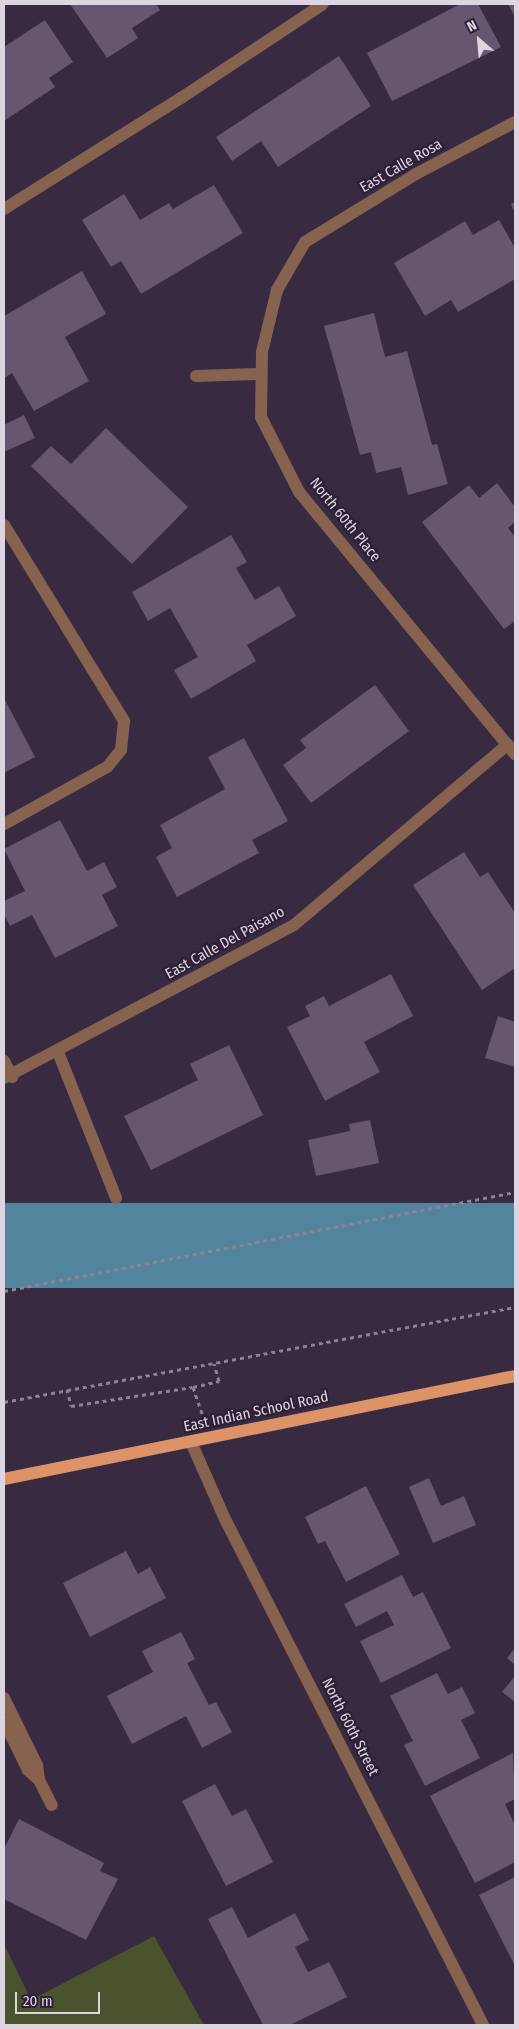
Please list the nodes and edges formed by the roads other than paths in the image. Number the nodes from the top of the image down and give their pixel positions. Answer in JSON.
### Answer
{"nodes":[{"id":1,"x":323,"y":4,"type":"edge"},
{"id":2,"x":515,"y":122,"type":"edge"},
{"id":3,"x":4,"y":209,"type":"edge"},
{"id":4,"x":305,"y":242,"type":"joint"},
{"id":5,"x":262,"y":374,"type":"junction"},
{"id":6,"x":196,"y":376,"type":"dead end"},
{"id":7,"x":4,"y":525,"type":"edge"},
{"id":8,"x":512,"y":749,"type":"edge"},
{"id":9,"x":4,"y":824,"type":"edge"},
{"id":10,"x":58,"y":1052,"type":"junction"},
{"id":11,"x":4,"y":1061,"type":"edge"},
{"id":12,"x":8,"y":1077,"type":"edge"},
{"id":13,"x":116,"y":1198,"type":"dead end"},
{"id":14,"x":515,"y":1376,"type":"edge"},
{"id":15,"x":191,"y":1442,"type":"junction"},
{"id":16,"x":4,"y":1479,"type":"edge"},
{"id":17,"x":4,"y":1698,"type":"edge"},
{"id":18,"x":4,"y":1721,"type":"edge"},
{"id":19,"x":40,"y":1780,"type":"junction"},
{"id":20,"x":52,"y":1805,"type":"dead end"},
{"id":21,"x":483,"y":2025,"type":"edge"}],
"edges":[{"from":1,"to":3,"type":"street"},
{"from":2,"to":4,"type":"street","name":"East Calle Rosa"},
{"from":4,"to":5,"type":"street","name":"North 60th Place"},
{"from":5,"to":6,"type":"street"},
{"from":5,"to":8,"type":"street","name":"North 60th Place"},
{"from":7,"to":9,"type":"street"},
{"from":8,"to":10,"type":"street","name":"East Calle Del Paisano"},
{"from":10,"to":12,"type":"street","name":"East Calle Del Paisano"},
{"from":10,"to":13,"type":"street"},
{"from":11,"to":12,"type":"street"},
{"from":14,"to":15,"type":"main road","name":"East Indian School Road"},
{"from":15,"to":16,"type":"main road","name":"East Indian School Road"},
{"from":15,"to":21,"type":"street","name":"North 60th Street"},
{"from":17,"to":19,"type":"street"},
{"from":18,"to":19,"type":"street"},
{"from":19,"to":20,"type":"street"}]}
